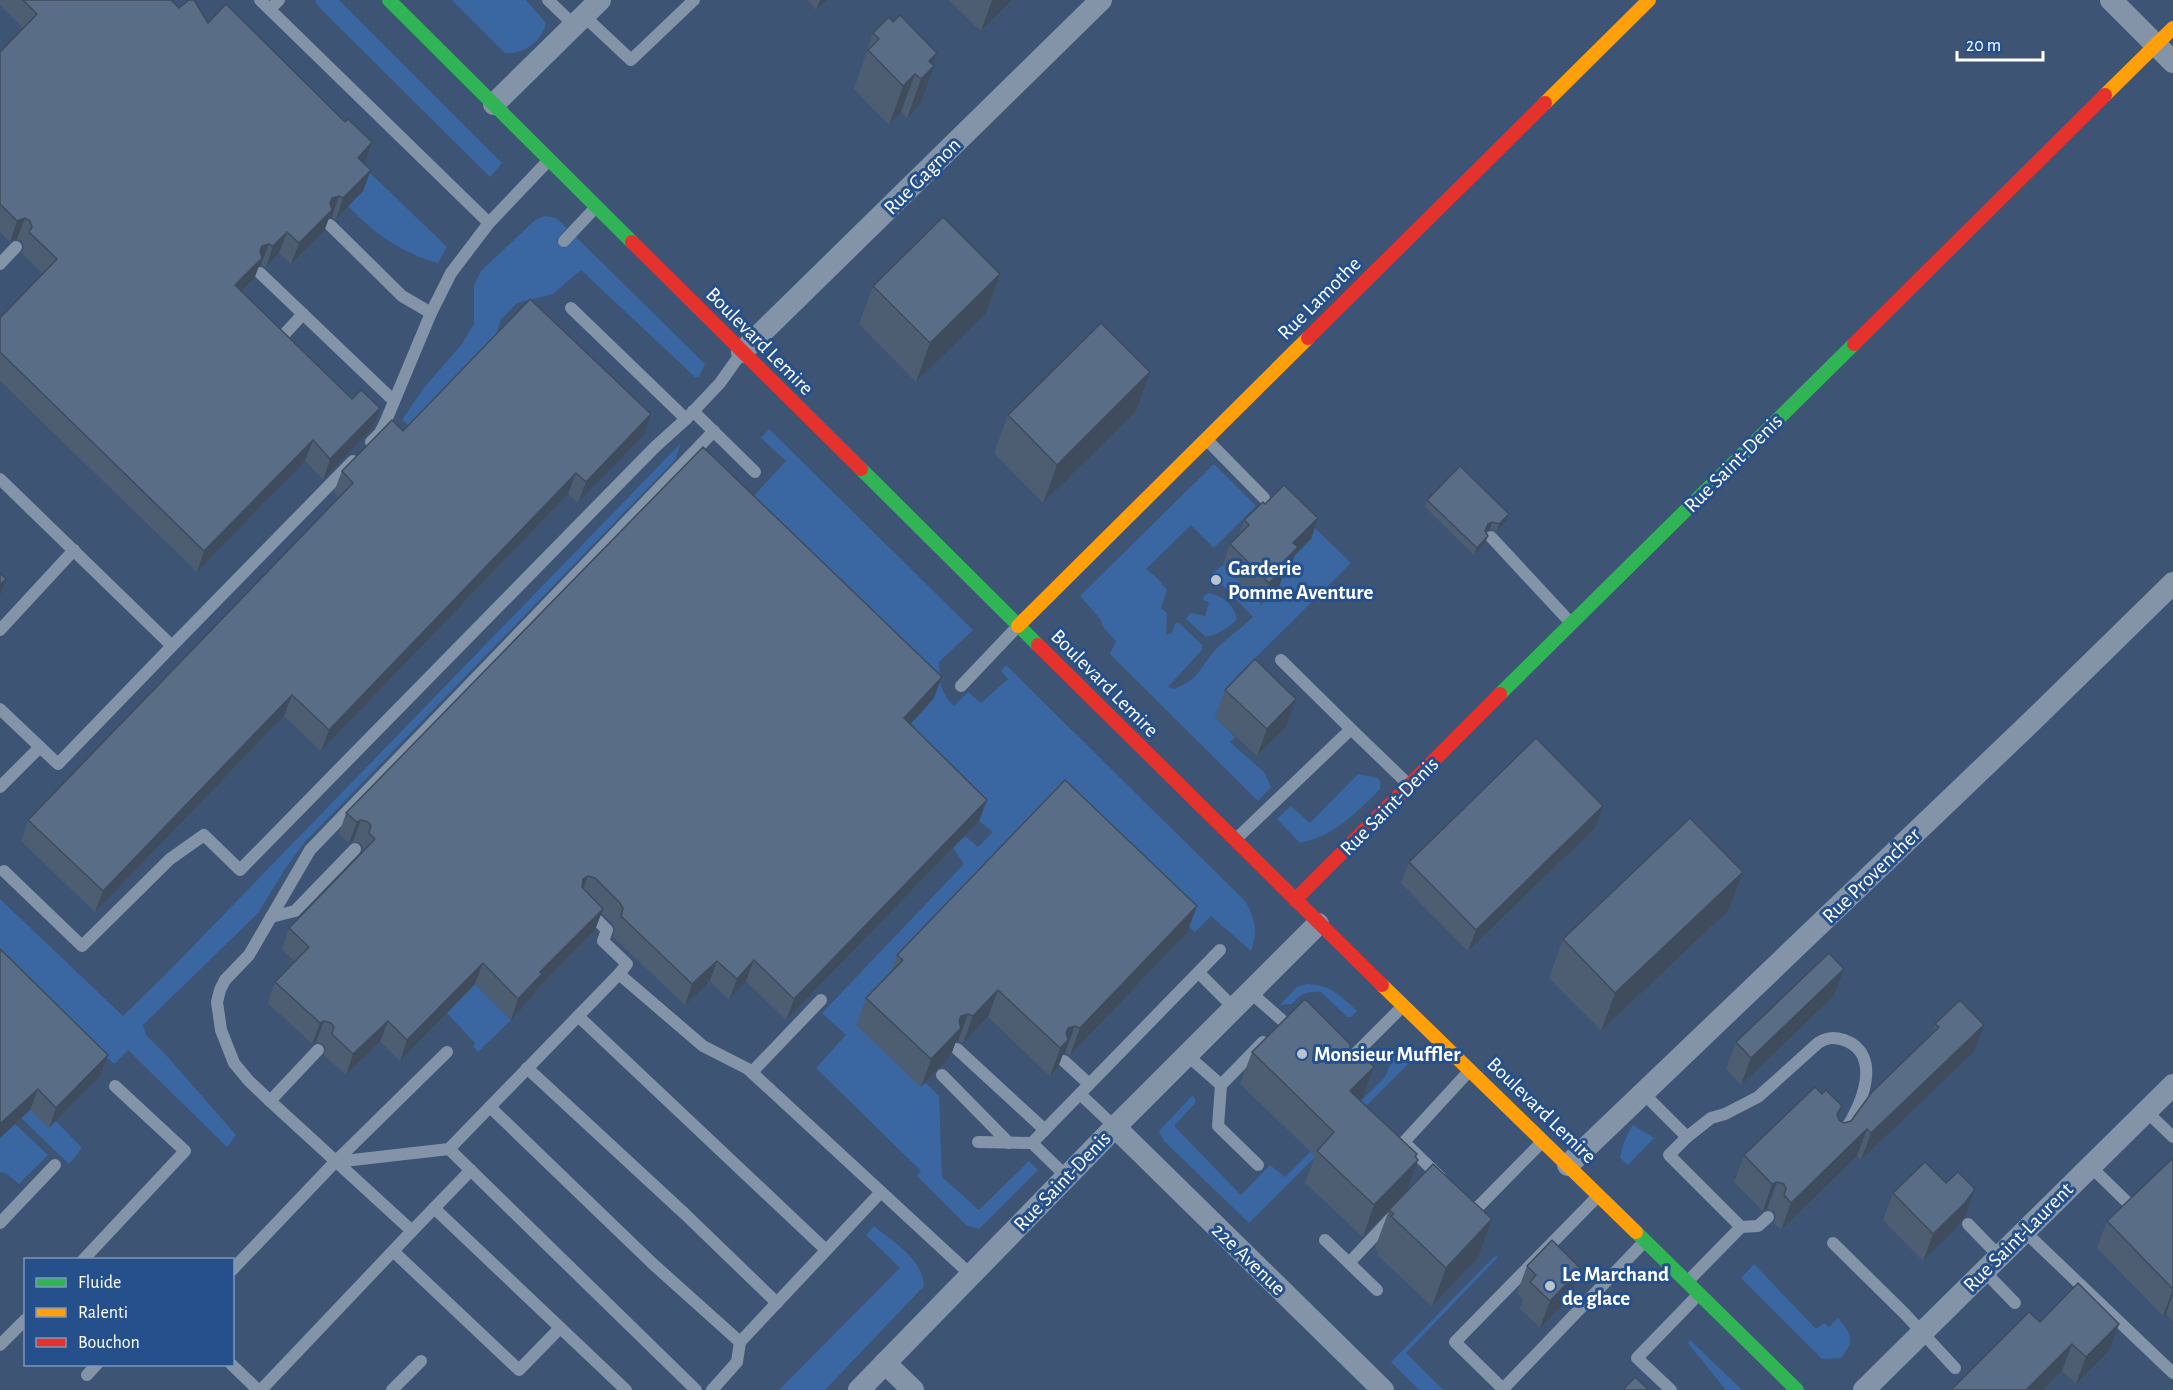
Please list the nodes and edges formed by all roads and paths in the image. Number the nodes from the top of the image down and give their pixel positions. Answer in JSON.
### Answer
{"nodes":[{"id":1,"x":389,"y":0,"type":"edge"},
{"id":2,"x":548,"y":0,"type":"edge"},
{"id":3,"x":600,"y":0,"type":"edge"},
{"id":4,"x":694,"y":0,"type":"edge"},
{"id":5,"x":1101,"y":0,"type":"edge"},
{"id":6,"x":1649,"y":0,"type":"edge"},
{"id":7,"x":2111,"y":0,"type":"edge"},
{"id":8,"x":270,"y":3,"type":"edge"},
{"id":9,"x":579,"y":20,"type":"junction"},
{"id":10,"x":2173,"y":28,"type":"edge"},
{"id":11,"x":2156,"y":44,"type":"junction"},
{"id":12,"x":2173,"y":62,"type":"edge"},
{"id":13,"x":494,"y":104,"type":"junction"},
{"id":14,"x":549,"y":160,"type":"junction"},
{"id":15,"x":596,"y":207,"type":"junction"},
{"id":16,"x":489,"y":224,"type":"junction"},
{"id":17,"x":330,"y":225,"type":"edge"},
{"id":18,"x":564,"y":241,"type":"dead end"},
{"id":19,"x":16,"y":247,"type":"dead end"},
{"id":20,"x":0,"y":264,"type":"edge"},
{"id":21,"x":260,"y":273,"type":"edge"},
{"id":22,"x":571,"y":308,"type":"dead end"},
{"id":23,"x":431,"y":313,"type":"junction"},
{"id":24,"x":303,"y":314,"type":"junction"},
{"id":25,"x":286,"y":349,"type":"edge"},
{"id":26,"x":742,"y":352,"type":"junction"},
{"id":27,"x":394,"y":401,"type":"junction"},
{"id":28,"x":689,"y":415,"type":"junction"},
{"id":29,"x":714,"y":431,"type":"junction"},
{"id":30,"x":1206,"y":440,"type":"junction"},
{"id":31,"x":755,"y":472,"type":"dead end"},
{"id":32,"x":0,"y":479,"type":"edge"},
{"id":33,"x":1264,"y":498,"type":"dead end"},
{"id":34,"x":1491,"y":537,"type":"dead end"},
{"id":35,"x":74,"y":550,"type":"junction"},
{"id":36,"x":2173,"y":583,"type":"edge"},
{"id":37,"x":1571,"y":623,"type":"junction"},
{"id":38,"x":1018,"y":626,"type":"junction"},
{"id":39,"x":0,"y":630,"type":"edge"},
{"id":40,"x":172,"y":646,"type":"junction"},
{"id":41,"x":1281,"y":660,"type":"dead end"},
{"id":42,"x":961,"y":686,"type":"dead end"},
{"id":43,"x":0,"y":709,"type":"edge"},
{"id":44,"x":1351,"y":729,"type":"junction"},
{"id":45,"x":40,"y":747,"type":"junction"},
{"id":46,"x":1409,"y":785,"type":"junction"},
{"id":47,"x":0,"y":787,"type":"edge"},
{"id":48,"x":1234,"y":841,"type":"junction"},
{"id":49,"x":355,"y":849,"type":"dead end"},
{"id":50,"x":4,"y":871,"type":"dead end"},
{"id":51,"x":1295,"y":900,"type":"junction"},
{"id":52,"x":582,"y":905,"type":"edge"},
{"id":53,"x":271,"y":916,"type":"junction"},
{"id":54,"x":1318,"y":924,"type":"junction"},
{"id":55,"x":1220,"y":951,"type":"dead end"},
{"id":56,"x":1199,"y":973,"type":"junction"},
{"id":57,"x":619,"y":974,"type":"junction"},
{"id":58,"x":1250,"y":992,"type":"junction"},
{"id":59,"x":821,"y":1000,"type":"dead end"},
{"id":60,"x":1404,"y":1005,"type":"junction"},
{"id":61,"x":1234,"y":1008,"type":"junction"},
{"id":62,"x":578,"y":1016,"type":"junction"},
{"id":63,"x":1296,"y":1018,"type":"edge"},
{"id":64,"x":1277,"y":1028,"type":"junction"},
{"id":65,"x":957,"y":1049,"type":"edge"},
{"id":66,"x":318,"y":1050,"type":"dead end"},
{"id":67,"x":1332,"y":1050,"type":"edge"},
{"id":68,"x":447,"y":1052,"type":"dead end"},
{"id":69,"x":1187,"y":1055,"type":"junction"},
{"id":70,"x":1064,"y":1061,"type":"edge"},
{"id":71,"x":527,"y":1068,"type":"junction"},
{"id":72,"x":1470,"y":1069,"type":"junction"},
{"id":73,"x":752,"y":1072,"type":"junction"},
{"id":74,"x":942,"y":1075,"type":"edge"},
{"id":75,"x":1089,"y":1084,"type":"junction"},
{"id":76,"x":1221,"y":1085,"type":"junction"},
{"id":77,"x":2173,"y":1085,"type":"edge"},
{"id":78,"x":116,"y":1086,"type":"dead end"},
{"id":79,"x":1643,"y":1093,"type":"junction"},
{"id":80,"x":1080,"y":1094,"type":"junction"},
{"id":81,"x":270,"y":1101,"type":"junction"},
{"id":82,"x":490,"y":1107,"type":"junction"},
{"id":83,"x":2146,"y":1111,"type":"junction"},
{"id":84,"x":1115,"y":1127,"type":"junction"},
{"id":85,"x":1045,"y":1130,"type":"junction"},
{"id":86,"x":1687,"y":1137,"type":"junction"},
{"id":87,"x":2173,"y":1137,"type":"edge"},
{"id":88,"x":1839,"y":1138,"type":"edge"},
{"id":89,"x":1543,"y":1141,"type":"junction"},
{"id":90,"x":978,"y":1142,"type":"dead end"},
{"id":91,"x":1009,"y":1143,"type":"junction"},
{"id":92,"x":1032,"y":1143,"type":"junction"},
{"id":93,"x":449,"y":1149,"type":"junction"},
{"id":94,"x":335,"y":1162,"type":"junction"},
{"id":95,"x":55,"y":1165,"type":"dead end"},
{"id":96,"x":1568,"y":1165,"type":"junction"},
{"id":97,"x":1258,"y":1166,"type":"dead end"},
{"id":98,"x":2090,"y":1166,"type":"junction"},
{"id":99,"x":471,"y":1170,"type":"junction"},
{"id":100,"x":1067,"y":1177,"type":"junction"},
{"id":101,"x":881,"y":1192,"type":"junction"},
{"id":102,"x":1599,"y":1195,"type":"junction"},
{"id":103,"x":2128,"y":1203,"type":"edge"},
{"id":104,"x":1406,"y":1204,"type":"edge"},
{"id":105,"x":434,"y":1208,"type":"junction"},
{"id":106,"x":1768,"y":1217,"type":"dead end"},
{"id":107,"x":0,"y":1223,"type":"edge"},
{"id":108,"x":1968,"y":1224,"type":"edge"},
{"id":109,"x":1741,"y":1227,"type":"junction"},
{"id":110,"x":412,"y":1231,"type":"junction"},
{"id":111,"x":2025,"y":1231,"type":"junction"},
{"id":112,"x":1325,"y":1240,"type":"dead end"},
{"id":113,"x":1645,"y":1241,"type":"junction"},
{"id":114,"x":1833,"y":1243,"type":"dead end"},
{"id":115,"x":826,"y":1250,"type":"junction"},
{"id":116,"x":393,"y":1251,"type":"junction"},
{"id":117,"x":84,"y":1258,"type":"edge"},
{"id":118,"x":1349,"y":1263,"type":"junction"},
{"id":119,"x":1991,"y":1263,"type":"junction"},
{"id":120,"x":234,"y":1267,"type":"edge"},
{"id":121,"x":971,"y":1275,"type":"junction"},
{"id":122,"x":1687,"y":1282,"type":"junction"},
{"id":123,"x":1377,"y":1290,"type":"dead end"},
{"id":124,"x":1699,"y":1294,"type":"junction"},
{"id":125,"x":777,"y":1303,"type":"junction"},
{"id":126,"x":2015,"y":1303,"type":"dead end"},
{"id":127,"x":24,"y":1321,"type":"edge"},
{"id":128,"x":560,"y":1328,"type":"junction"},
{"id":129,"x":1922,"y":1332,"type":"junction"},
{"id":130,"x":740,"y":1342,"type":"junction"},
{"id":131,"x":0,"y":1345,"type":"edge"},
{"id":132,"x":421,"y":1361,"type":"dead end"},
{"id":133,"x":885,"y":1363,"type":"junction"},
{"id":134,"x":96,"y":1366,"type":"edge"},
{"id":135,"x":232,"y":1366,"type":"edge"},
{"id":136,"x":1955,"y":1368,"type":"dead end"},
{"id":137,"x":2173,"y":1373,"type":"edge"},
{"id":138,"x":87,"y":1375,"type":"dead end"},
{"id":139,"x":260,"y":1390,"type":"edge"},
{"id":140,"x":392,"y":1390,"type":"edge"},
{"id":141,"x":626,"y":1390,"type":"edge"},
{"id":142,"x":696,"y":1390,"type":"edge"},
{"id":143,"x":712,"y":1390,"type":"edge"},
{"id":144,"x":859,"y":1390,"type":"edge"},
{"id":145,"x":913,"y":1390,"type":"edge"},
{"id":146,"x":1383,"y":1390,"type":"edge"},
{"id":147,"x":1671,"y":1390,"type":"edge"},
{"id":148,"x":1797,"y":1390,"type":"edge"},
{"id":149,"x":1864,"y":1390,"type":"edge"}],
"edges":[{"from":1,"to":13,"type":"street","name":"Boulevard Lemire"},
{"from":2,"to":9,"type":"lane"},
{"from":3,"to":9,"type":"street"},
{"from":4,"to":9,"type":"lane"},
{"from":5,"to":26,"type":"street","name":"Rue Gagnon"},
{"from":6,"to":30,"type":"street","name":"Rue Lamothe"},
{"from":7,"to":11,"type":"street"},
{"from":8,"to":16,"type":"lane"},
{"from":9,"to":13,"type":"street"},
{"from":10,"to":11,"type":"street","name":"Rue Saint-Denis"},
{"from":11,"to":12,"type":"street"},
{"from":11,"to":37,"type":"street","name":"Rue Saint-Denis"},
{"from":13,"to":14,"type":"street","name":"Boulevard Lemire"},
{"from":14,"to":15,"type":"street","name":"Boulevard Lemire"},
{"from":14,"to":16,"type":"lane"},
{"from":15,"to":18,"type":"lane"},
{"from":15,"to":26,"type":"street","name":"Boulevard Lemire"},
{"from":16,"to":23,"type":"lane"},
{"from":17,"to":23,"type":"lane"},
{"from":19,"to":20,"type":"lane"},
{"from":21,"to":24,"type":"lane"},
{"from":22,"to":28,"type":"lane"},
{"from":23,"to":27,"type":"lane"},
{"from":24,"to":25,"type":"lane"},
{"from":24,"to":27,"type":"lane"},
{"from":26,"to":28,"type":"lane"},
{"from":26,"to":38,"type":"street","name":"Boulevard Lemire"},
{"from":27,"to":40,"type":"lane"},
{"from":28,"to":29,"type":"lane"},
{"from":28,"to":50,"type":"lane"},
{"from":29,"to":31,"type":"lane"},
{"from":29,"to":53,"type":"lane"},
{"from":30,"to":33,"type":"lane"},
{"from":30,"to":38,"type":"street","name":"Rue Lamothe"},
{"from":32,"to":35,"type":"lane"},
{"from":34,"to":37,"type":"lane"},
{"from":35,"to":39,"type":"lane"},
{"from":35,"to":40,"type":"lane"},
{"from":36,"to":79,"type":"street","name":"Rue Provencher"},
{"from":37,"to":46,"type":"street","name":"Rue Saint-Denis"},
{"from":38,"to":42,"type":"lane"},
{"from":38,"to":48,"type":"street","name":"Boulevard Lemire"},
{"from":40,"to":45,"type":"lane"},
{"from":41,"to":44,"type":"lane"},
{"from":43,"to":45,"type":"lane"},
{"from":44,"to":46,"type":"lane"},
{"from":44,"to":48,"type":"lane"},
{"from":45,"to":47,"type":"lane"},
{"from":46,"to":51,"type":"street","name":"Rue Saint-Denis"},
{"from":48,"to":51,"type":"street","name":"Boulevard Lemire"},
{"from":49,"to":53,"type":"lane"},
{"from":51,"to":54,"type":"street","name":"Boulevard Lemire"},
{"from":52,"to":57,"type":"lane"},
{"from":53,"to":81,"type":"lane"},
{"from":54,"to":58,"type":"street","name":"Rue Saint-Denis"},
{"from":54,"to":60,"type":"street","name":"Boulevard Lemire"},
{"from":55,"to":56,"type":"lane"},
{"from":56,"to":61,"type":"lane"},
{"from":56,"to":75,"type":"lane"},
{"from":57,"to":62,"type":"lane"},
{"from":57,"to":73,"type":"lane"},
{"from":58,"to":61,"type":"street","name":"Rue Saint-Denis"},
{"from":58,"to":64,"type":"lane"},
{"from":59,"to":73,"type":"lane"},
{"from":60,"to":67,"type":"lane"},
{"from":60,"to":72,"type":"street","name":"Boulevard Lemire"},
{"from":61,"to":69,"type":"street","name":"Rue Saint-Denis"},
{"from":62,"to":71,"type":"lane"},
{"from":62,"to":115,"type":"lane"},
{"from":63,"to":64,"type":"lane"},
{"from":64,"to":76,"type":"lane"},
{"from":65,"to":85,"type":"lane"},
{"from":66,"to":81,"type":"lane"},
{"from":68,"to":94,"type":"lane"},
{"from":69,"to":76,"type":"lane"},
{"from":69,"to":84,"type":"street","name":"Rue Saint-Denis"},
{"from":70,"to":75,"type":"lane"},
{"from":71,"to":82,"type":"lane"},
{"from":71,"to":125,"type":"lane"},
{"from":72,"to":89,"type":"street","name":"Boulevard Lemire"},
{"from":72,"to":89,"type":"lane"},
{"from":73,"to":101,"type":"lane"},
{"from":74,"to":91,"type":"lane"},
{"from":75,"to":80,"type":"lane"},
{"from":76,"to":97,"type":"lane"},
{"from":77,"to":83,"type":"street","name":"Rue Saint-Laurent"},
{"from":78,"to":117,"type":"lane"},
{"from":79,"to":86,"type":"lane"},
{"from":79,"to":96,"type":"street","name":"Rue Provencher"},
{"from":80,"to":84,"type":"lane"},
{"from":80,"to":85,"type":"lane"},
{"from":81,"to":94,"type":"lane"},
{"from":82,"to":93,"type":"lane"},
{"from":82,"to":130,"type":"lane"},
{"from":83,"to":87,"type":"lane"},
{"from":83,"to":98,"type":"street","name":"Rue Saint-Laurent"},
{"from":84,"to":100,"type":"street","name":"Rue Saint-Denis"},
{"from":84,"to":146,"type":"street","name":"22e Avenue"},
{"from":85,"to":92,"type":"lane"},
{"from":86,"to":88,"type":"lane"},
{"from":86,"to":109,"type":"lane"},
{"from":89,"to":96,"type":"street","name":"Boulevard Lemire"},
{"from":90,"to":91,"type":"lane"},
{"from":91,"to":92,"type":"lane"},
{"from":92,"to":100,"type":"lane"},
{"from":93,"to":94,"type":"lane"},
{"from":93,"to":99,"type":"lane"},
{"from":94,"to":110,"type":"lane"},
{"from":94,"to":120,"type":"lane"},
{"from":95,"to":107,"type":"lane"},
{"from":96,"to":102,"type":"street","name":"Boulevard Lemire"},
{"from":98,"to":103,"type":"lane"},
{"from":98,"to":111,"type":"street","name":"Rue Saint-Laurent"},
{"from":99,"to":105,"type":"lane"},
{"from":99,"to":142,"type":"lane"},
{"from":100,"to":121,"type":"street","name":"Rue Saint-Denis"},
{"from":101,"to":115,"type":"lane"},
{"from":101,"to":121,"type":"lane"},
{"from":102,"to":113,"type":"street","name":"Boulevard Lemire"},
{"from":102,"to":113,"type":"lane"},
{"from":104,"to":118,"type":"lane"},
{"from":105,"to":110,"type":"lane"},
{"from":105,"to":128,"type":"lane"},
{"from":106,"to":109,"type":"lane"},
{"from":108,"to":119,"type":"lane"},
{"from":109,"to":122,"type":"lane"},
{"from":110,"to":116,"type":"lane"},
{"from":111,"to":119,"type":"street","name":"Rue Saint-Laurent"},
{"from":111,"to":137,"type":"lane"},
{"from":112,"to":118,"type":"lane"},
{"from":113,"to":122,"type":"street","name":"Boulevard Lemire"},
{"from":114,"to":129,"type":"lane"},
{"from":115,"to":125,"type":"lane"},
{"from":116,"to":128,"type":"lane"},
{"from":116,"to":139,"type":"lane"},
{"from":118,"to":123,"type":"lane"},
{"from":119,"to":126,"type":"lane"},
{"from":119,"to":129,"type":"street","name":"Rue Saint-Laurent"},
{"from":121,"to":133,"type":"street","name":"Rue Saint-Denis"},
{"from":122,"to":124,"type":"street","name":"Boulevard Lemire"},
{"from":124,"to":147,"type":"lane"},
{"from":124,"to":148,"type":"street","name":"Boulevard Lemire"},
{"from":125,"to":130,"type":"lane"},
{"from":127,"to":131,"type":"lane"},
{"from":128,"to":141,"type":"lane"},
{"from":129,"to":136,"type":"lane"},
{"from":129,"to":149,"type":"street","name":"Rue Saint-Laurent"},
{"from":130,"to":143,"type":"lane"},
{"from":132,"to":140,"type":"lane"},
{"from":133,"to":144,"type":"street","name":"Rue Saint-Denis"},
{"from":133,"to":145,"type":"street"},
{"from":134,"to":138,"type":"lane"},
{"from":135,"to":139,"type":"lane"}]}
